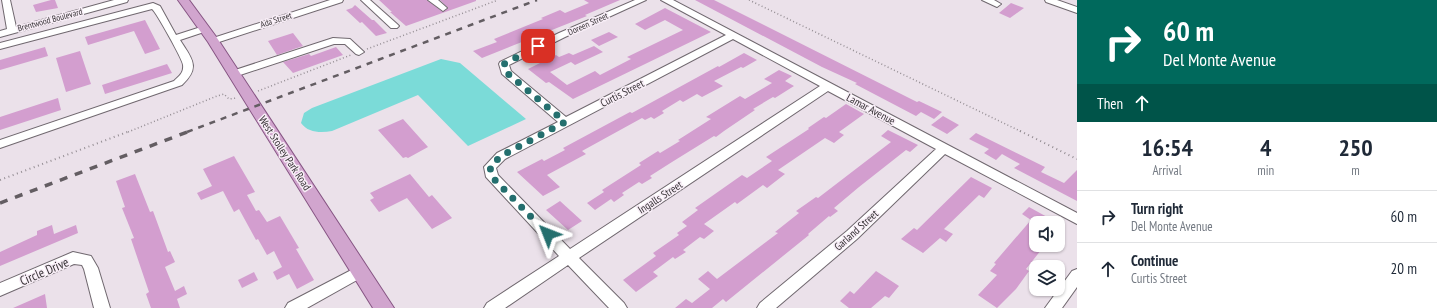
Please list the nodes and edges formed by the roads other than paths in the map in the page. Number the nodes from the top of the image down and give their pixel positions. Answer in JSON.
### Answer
{"nodes":[{"id":1,"x":6,"y":0,"type":"edge"},
{"id":2,"x":124,"y":0,"type":"edge"},
{"id":3,"x":183,"y":0,"type":"edge"},
{"id":4,"x":339,"y":0,"type":"edge"},
{"id":5,"x":365,"y":0,"type":"edge"},
{"id":6,"x":432,"y":0,"type":"edge"},
{"id":7,"x":642,"y":0,"type":"edge"},
{"id":8,"x":665,"y":0,"type":"edge"},
{"id":9,"x":986,"y":0,"type":"edge"},
{"id":10,"x":1049,"y":0,"type":"edge"},
{"id":11,"x":326,"y":2,"type":"edge"},
{"id":12,"x":997,"y":4,"type":"dead end"},
{"id":13,"x":443,"y":8,"type":"dead end"},
{"id":14,"x":1077,"y":10,"type":"edge"},
{"id":15,"x":394,"y":26,"type":"dead end"},
{"id":16,"x":12,"y":30,"type":"junction"},
{"id":17,"x":0,"y":34,"type":"edge"},
{"id":18,"x":209,"y":35,"type":"junction"},
{"id":19,"x":734,"y":35,"type":"junction"},
{"id":20,"x":174,"y":39,"type":"junction"},
{"id":21,"x":1,"y":46,"type":"edge"},
{"id":22,"x":359,"y":52,"type":"road end"},
{"id":23,"x":233,"y":74,"type":"junction"},
{"id":24,"x":828,"y":86,"type":"junction"},
{"id":25,"x":565,"y":122,"type":"junction"},
{"id":26,"x":0,"y":144,"type":"edge"},
{"id":27,"x":944,"y":148,"type":"junction"},
{"id":28,"x":1077,"y":219,"type":"edge"},
{"id":29,"x":570,"y":256,"type":"junction"},
{"id":30,"x":361,"y":271,"type":"junction"},
{"id":31,"x":1077,"y":275,"type":"edge"},
{"id":32,"x":0,"y":290,"type":"edge"},
{"id":33,"x":102,"y":308,"type":"edge"},
{"id":34,"x":293,"y":308,"type":"edge"},
{"id":35,"x":384,"y":308,"type":"edge"},
{"id":36,"x":492,"y":308,"type":"edge"},
{"id":37,"x":619,"y":308,"type":"edge"},
{"id":38,"x":765,"y":308,"type":"edge"},
{"id":39,"x":1053,"y":308,"type":"edge"}],
"edges":[{"from":1,"to":16,"type":"street"},
{"from":2,"to":16,"type":"street","name":"Brentwood Boulevard"},
{"from":3,"to":18,"type":"main road","name":"West Stolley Park Road"},
{"from":4,"to":11,"type":"street","name":"Ada Street"},
{"from":5,"to":15,"type":"street"},
{"from":6,"to":13,"type":"street"},
{"from":7,"to":25,"type":"street","name":"Doreen Street"},
{"from":8,"to":19,"type":"street","name":"Lamar Avenue"},
{"from":9,"to":12,"type":"street"},
{"from":10,"to":14,"type":"street"},
{"from":11,"to":18,"type":"street","name":"Ada Street"},
{"from":16,"to":17,"type":"street","name":"Brentwood Boulevard"},
{"from":17,"to":21,"type":"street"},
{"from":18,"to":20,"type":"street","name":"Ada Street"},
{"from":18,"to":23,"type":"main road","name":"West Stolley Park Road"},
{"from":19,"to":24,"type":"street","name":"Lamar Avenue"},
{"from":19,"to":25,"type":"street","name":"Curtis Street"},
{"from":20,"to":21,"type":"street"},
{"from":20,"to":26,"type":"street"},
{"from":22,"to":23,"type":"street"},
{"from":23,"to":30,"type":"main road","name":"West Stolley Park Road"},
{"from":24,"to":27,"type":"street","name":"Lamar Avenue"},
{"from":24,"to":29,"type":"street","name":"Ingalls Street"},
{"from":25,"to":29,"type":"street","name":"Curtis Street"},
{"from":27,"to":28,"type":"street","name":"Lamar Avenue"},
{"from":27,"to":38,"type":"street","name":"Garland Street"},
{"from":29,"to":36,"type":"street","name":"Ingalls Street"},
{"from":29,"to":37,"type":"street"},
{"from":30,"to":34,"type":"street"},
{"from":30,"to":35,"type":"main road","name":"West Stolley Park Road"},
{"from":31,"to":39,"type":"street"},
{"from":32,"to":33,"type":"street","name":"Circle Drive"}]}
